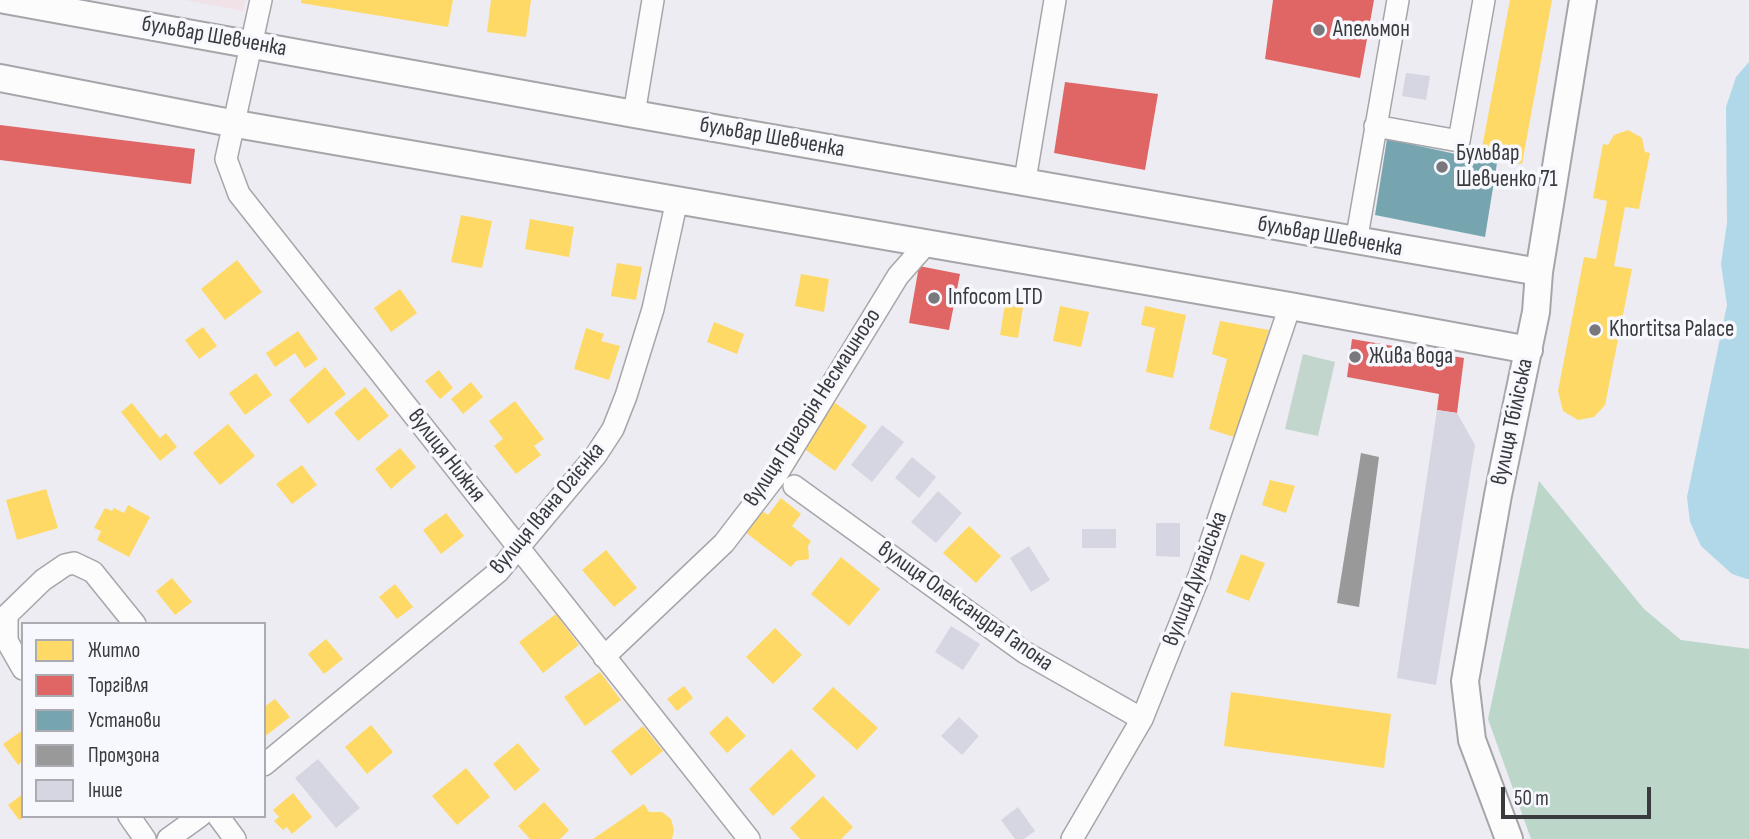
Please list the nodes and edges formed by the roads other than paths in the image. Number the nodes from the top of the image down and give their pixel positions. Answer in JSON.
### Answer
{"nodes":[{"id":1,"x":5,"y":0,"type":"edge"},
{"id":2,"x":261,"y":0,"type":"edge"},
{"id":3,"x":653,"y":0,"type":"edge"},
{"id":4,"x":1055,"y":0,"type":"edge"},
{"id":5,"x":1398,"y":0,"type":"edge"},
{"id":6,"x":1484,"y":0,"type":"edge"},
{"id":7,"x":1583,"y":0,"type":"edge"},
{"id":8,"x":251,"y":44,"type":"junction"},
{"id":9,"x":0,"y":78,"type":"edge"},
{"id":10,"x":634,"y":114,"type":"junction"},
{"id":11,"x":236,"y":124,"type":"junction"},
{"id":12,"x":1375,"y":126,"type":"junction"},
{"id":13,"x":1024,"y":180,"type":"junction"},
{"id":14,"x":677,"y":200,"type":"junction"},
{"id":15,"x":1356,"y":242,"type":"junction"},
{"id":16,"x":927,"y":243,"type":"junction"},
{"id":17,"x":1539,"y":272,"type":"junction"},
{"id":18,"x":1290,"y":306,"type":"junction"},
{"id":19,"x":1529,"y":350,"type":"junction"},
{"id":20,"x":794,"y":486,"type":"dead end"},
{"id":21,"x":520,"y":549,"type":"junction"},
{"id":22,"x":133,"y":622,"type":"edge"},
{"id":23,"x":604,"y":657,"type":"junction"},
{"id":24,"x":21,"y":666,"type":"edge"},
{"id":25,"x":1142,"y":719,"type":"junction"},
{"id":26,"x":266,"y":763,"type":"edge"},
{"id":27,"x":130,"y":818,"type":"edge"},
{"id":28,"x":197,"y":818,"type":"edge"},
{"id":29,"x":219,"y":818,"type":"edge"},
{"id":30,"x":145,"y":839,"type":"edge"},
{"id":31,"x":168,"y":839,"type":"edge"},
{"id":32,"x":235,"y":839,"type":"edge"},
{"id":33,"x":750,"y":839,"type":"edge"},
{"id":34,"x":1072,"y":839,"type":"edge"},
{"id":35,"x":1508,"y":839,"type":"edge"}],
"edges":[{"from":1,"to":8,"type":"street","name":"бульвар Шевченка"},
{"from":2,"to":8,"type":"street","name":"вулиця Нижня"},
{"from":3,"to":10,"type":"street"},
{"from":4,"to":13,"type":"street"},
{"from":5,"to":12,"type":"street"},
{"from":6,"to":12,"type":"street"},
{"from":7,"to":17,"type":"street","name":"вулиця Тбіліська"},
{"from":8,"to":10,"type":"street","name":"бульвар Шевченка"},
{"from":8,"to":11,"type":"street","name":"вулиця Нижня"},
{"from":9,"to":11,"type":"street"},
{"from":10,"to":13,"type":"street","name":"бульвар Шевченка"},
{"from":11,"to":14,"type":"street"},
{"from":11,"to":21,"type":"street","name":"вулиця Нижня"},
{"from":12,"to":15,"type":"street"},
{"from":13,"to":15,"type":"street","name":"бульвар Шевченка"},
{"from":14,"to":16,"type":"street"},
{"from":14,"to":21,"type":"street","name":"вулиця Івана Огієнка"},
{"from":15,"to":17,"type":"street","name":"бульвар Шевченка"},
{"from":16,"to":18,"type":"street"},
{"from":16,"to":23,"type":"street","name":"вулиця Григорія Несмашного"},
{"from":17,"to":19,"type":"street","name":"вулиця Тбіліська"},
{"from":18,"to":19,"type":"street"},
{"from":18,"to":25,"type":"street","name":"вулиця Дунайська"},
{"from":19,"to":35,"type":"street","name":"вулиця Тбіліська"},
{"from":20,"to":25,"type":"street","name":"вулиця Олександра Гапона"},
{"from":21,"to":23,"type":"street","name":"вулиця Нижня"},
{"from":21,"to":26,"type":"street","name":"вулиця Івана Огієнка"},
{"from":22,"to":24,"type":"street"},
{"from":23,"to":33,"type":"street","name":"вулиця Нижня"},
{"from":25,"to":34,"type":"street","name":"вулиця Дунайська"},
{"from":27,"to":30,"type":"street"},
{"from":28,"to":31,"type":"street"},
{"from":29,"to":32,"type":"street"}]}
